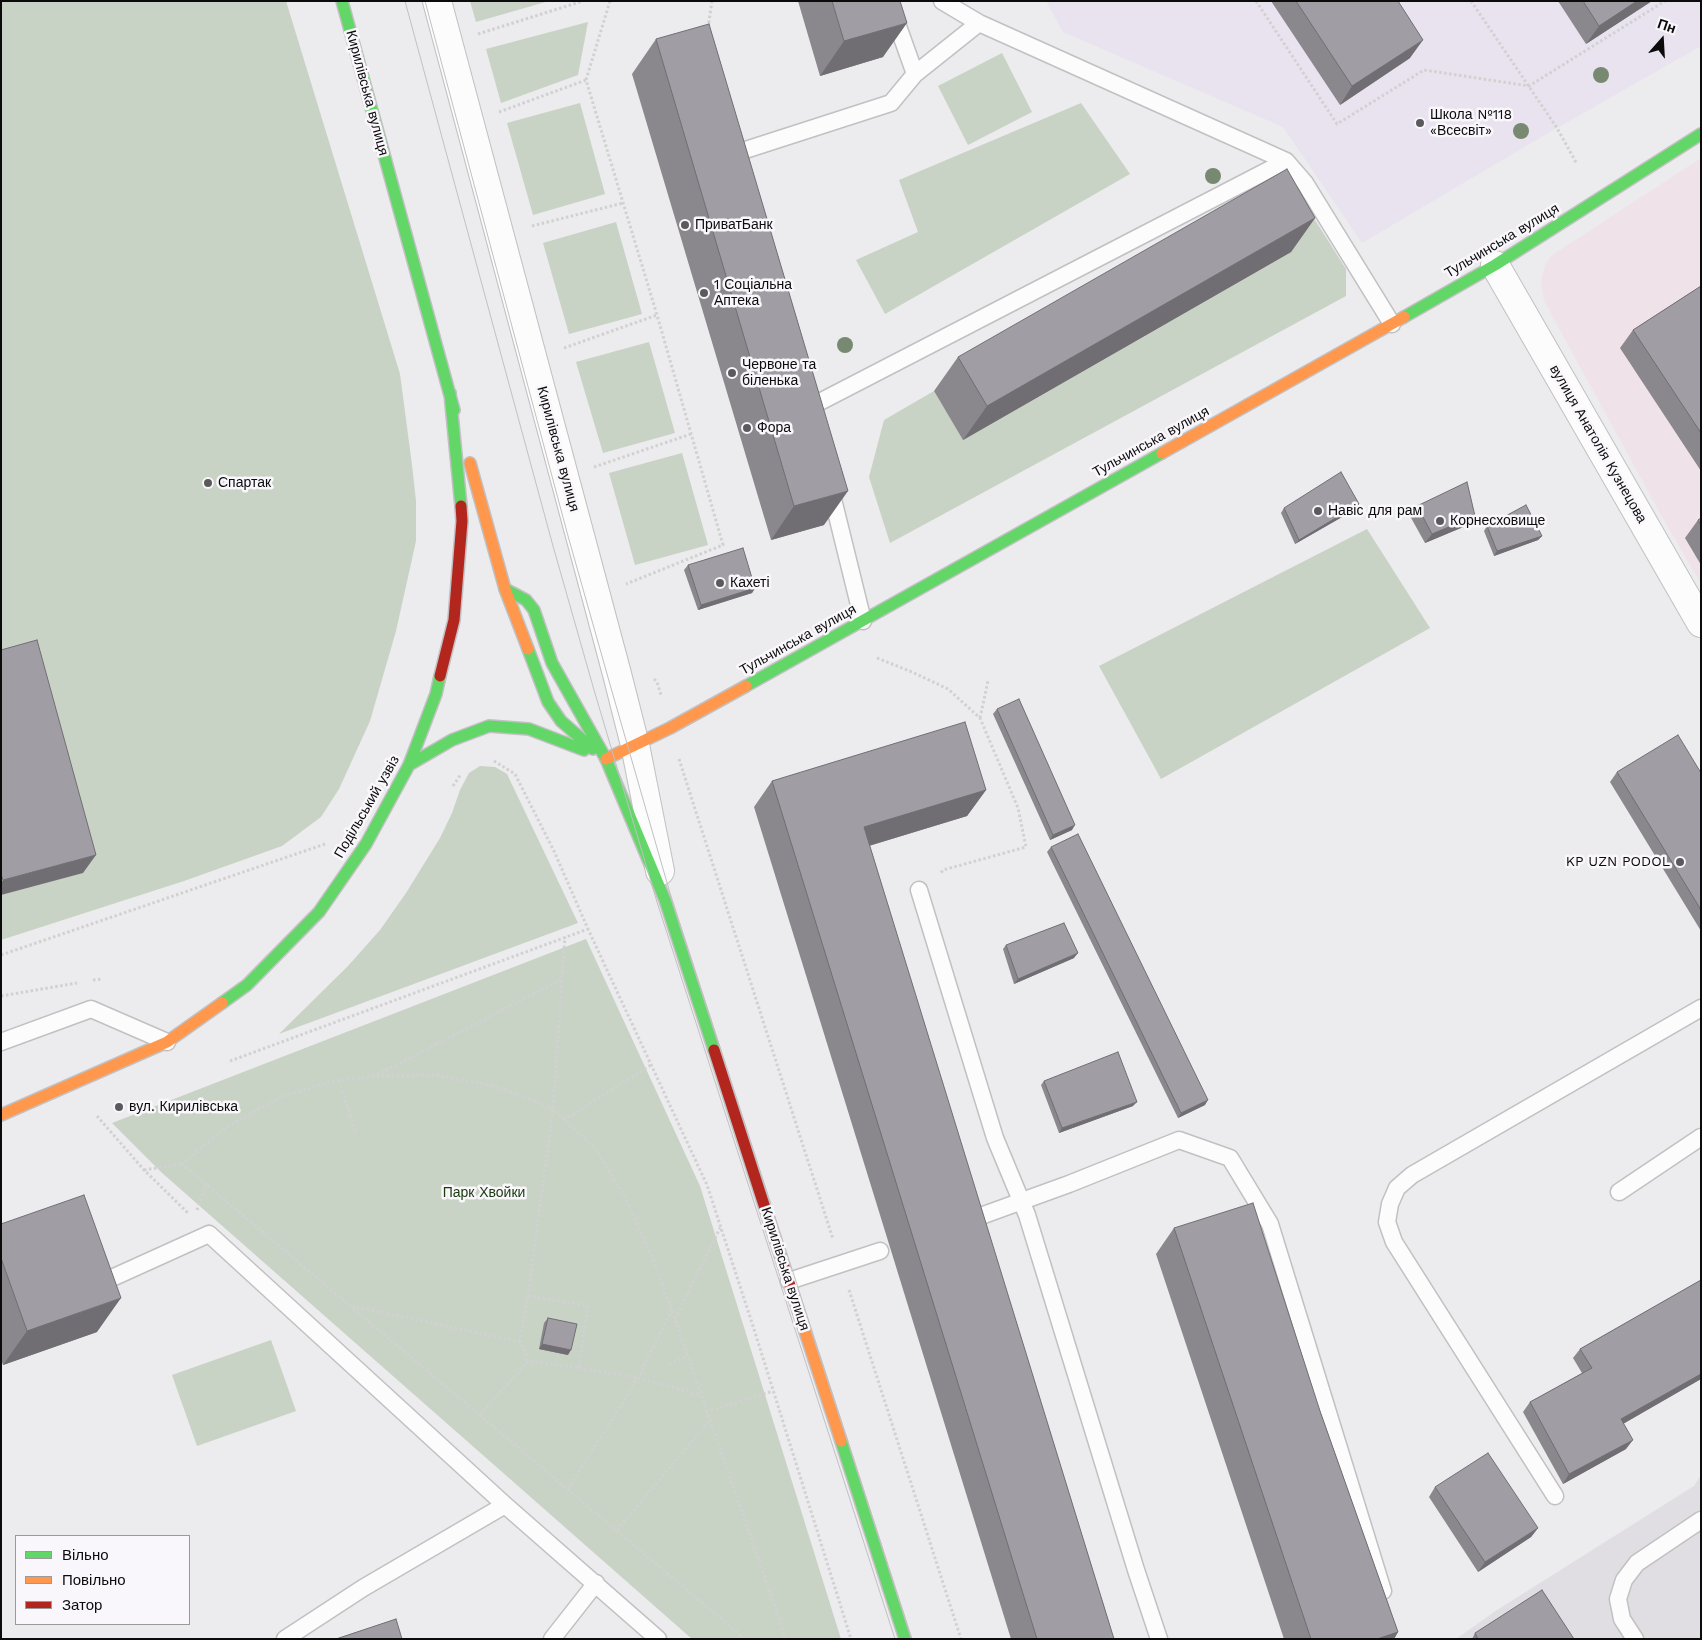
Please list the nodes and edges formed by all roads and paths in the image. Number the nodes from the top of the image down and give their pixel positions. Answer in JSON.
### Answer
{"nodes":[{"id":1,"x":342,"y":1,"type":"edge"},
{"id":2,"x":438,"y":1,"type":"edge"},
{"id":3,"x":583,"y":1,"type":"edge"},
{"id":4,"x":610,"y":1,"type":"edge"},
{"id":5,"x":712,"y":1,"type":"edge"},
{"id":6,"x":888,"y":1,"type":"edge"},
{"id":7,"x":942,"y":1,"type":"edge"},
{"id":8,"x":1256,"y":1,"type":"edge"},
{"id":9,"x":1471,"y":1,"type":"edge"},
{"id":10,"x":1665,"y":1,"type":"edge"},
{"id":11,"x":979,"y":24,"type":"junction"},
{"id":12,"x":473,"y":36,"type":"dead end"},
{"id":13,"x":706,"y":37,"type":"edge"},
{"id":14,"x":915,"y":74,"type":"junction"},
{"id":15,"x":586,"y":80,"type":"junction"},
{"id":16,"x":1529,"y":86,"type":"junction"},
{"id":17,"x":494,"y":114,"type":"dead end"},
{"id":18,"x":1701,"y":134,"type":"edge"},
{"id":19,"x":730,"y":136,"type":"edge"},
{"id":20,"x":736,"y":153,"type":"junction"},
{"id":21,"x":1286,"y":161,"type":"junction"},
{"id":22,"x":1577,"y":164,"type":"dead end"},
{"id":23,"x":741,"y":172,"type":"edge"},
{"id":24,"x":623,"y":203,"type":"junction"},
{"id":25,"x":524,"y":228,"type":"dead end"},
{"id":26,"x":1495,"y":264,"type":"junction"},
{"id":27,"x":657,"y":315,"type":"junction"},
{"id":28,"x":1392,"y":324,"type":"junction"},
{"id":29,"x":556,"y":350,"type":"dead end"},
{"id":30,"x":804,"y":388,"type":"edge"},
{"id":31,"x":450,"y":393,"type":"junction"},
{"id":32,"x":810,"y":407,"type":"junction"},
{"id":33,"x":815,"y":426,"type":"edge"},
{"id":34,"x":690,"y":434,"type":"junction"},
{"id":35,"x":588,"y":469,"type":"dead end"},
{"id":36,"x":827,"y":474,"type":"edge"},
{"id":37,"x":620,"y":586,"type":"dead end"},
{"id":38,"x":505,"y":588,"type":"junction"},
{"id":39,"x":863,"y":621,"type":"junction"},
{"id":40,"x":1701,"y":623,"type":"edge"},
{"id":41,"x":877,"y":658,"type":"dead end"},
{"id":42,"x":988,"y":681,"type":"dead end"},
{"id":43,"x":657,"y":682,"type":"dead end"},
{"id":44,"x":980,"y":718,"type":"junction"},
{"id":45,"x":670,"y":728,"type":"junction"},
{"id":46,"x":635,"y":745,"type":"junction"},
{"id":47,"x":606,"y":759,"type":"junction"},
{"id":48,"x":489,"y":760,"type":"dead end"},
{"id":49,"x":409,"y":765,"type":"junction"},
{"id":50,"x":465,"y":768,"type":"dead end"},
{"id":51,"x":452,"y":786,"type":"dead end"},
{"id":52,"x":332,"y":841,"type":"dead end"},
{"id":53,"x":938,"y":876,"type":"dead end"},
{"id":54,"x":919,"y":890,"type":"dead end"},
{"id":55,"x":665,"y":900,"type":"junction"},
{"id":56,"x":588,"y":929,"type":"junction"},
{"id":57,"x":565,"y":937,"type":"junction"},
{"id":58,"x":1,"y":955,"type":"edge"},
{"id":59,"x":563,"y":978,"type":"junction"},
{"id":60,"x":102,"y":979,"type":"dead end"},
{"id":61,"x":1,"y":996,"type":"edge"},
{"id":62,"x":1701,"y":1008,"type":"edge"},
{"id":63,"x":1,"y":1042,"type":"edge"},
{"id":64,"x":167,"y":1042,"type":"junction"},
{"id":65,"x":230,"y":1061,"type":"dead end"},
{"id":66,"x":651,"y":1065,"type":"junction"},
{"id":67,"x":377,"y":1076,"type":"junction"},
{"id":68,"x":338,"y":1081,"type":"junction"},
{"id":69,"x":553,"y":1109,"type":"junction"},
{"id":70,"x":1,"y":1115,"type":"edge"},
{"id":71,"x":96,"y":1116,"type":"dead end"},
{"id":72,"x":564,"y":1120,"type":"junction"},
{"id":73,"x":356,"y":1134,"type":"dead end"},
{"id":74,"x":1701,"y":1137,"type":"edge"},
{"id":75,"x":182,"y":1164,"type":"junction"},
{"id":76,"x":144,"y":1170,"type":"junction"},
{"id":77,"x":206,"y":1185,"type":"junction"},
{"id":78,"x":1618,"y":1192,"type":"dead end"},
{"id":79,"x":1021,"y":1201,"type":"junction"},
{"id":80,"x":967,"y":1221,"type":"edge"},
{"id":81,"x":720,"y":1228,"type":"junction"},
{"id":82,"x":880,"y":1251,"type":"dead end"},
{"id":83,"x":840,"y":1263,"type":"junction"},
{"id":84,"x":789,"y":1281,"type":"junction"},
{"id":85,"x":103,"y":1282,"type":"edge"},
{"id":86,"x":528,"y":1296,"type":"junction"},
{"id":87,"x":350,"y":1305,"type":"junction"},
{"id":88,"x":672,"y":1310,"type":"junction"},
{"id":89,"x":675,"y":1319,"type":"junction"},
{"id":90,"x":520,"y":1342,"type":"junction"},
{"id":91,"x":688,"y":1356,"type":"junction"},
{"id":92,"x":528,"y":1361,"type":"junction"},
{"id":93,"x":669,"y":1364,"type":"dead end"},
{"id":94,"x":579,"y":1368,"type":"junction"},
{"id":95,"x":638,"y":1378,"type":"junction"},
{"id":96,"x":773,"y":1391,"type":"junction"},
{"id":97,"x":700,"y":1395,"type":"junction"},
{"id":98,"x":706,"y":1412,"type":"junction"},
{"id":99,"x":480,"y":1415,"type":"junction"},
{"id":100,"x":709,"y":1421,"type":"junction"},
{"id":101,"x":568,"y":1488,"type":"junction"},
{"id":102,"x":1555,"y":1496,"type":"dead end"},
{"id":103,"x":505,"y":1505,"type":"junction"},
{"id":104,"x":1701,"y":1520,"type":"edge"},
{"id":105,"x":617,"y":1530,"type":"junction"},
{"id":106,"x":596,"y":1583,"type":"junction"},
{"id":107,"x":1383,"y":1591,"type":"edge"},
{"id":108,"x":285,"y":1639,"type":"edge"},
{"id":109,"x":552,"y":1639,"type":"edge"},
{"id":110,"x":658,"y":1639,"type":"edge"},
{"id":111,"x":745,"y":1639,"type":"edge"},
{"id":112,"x":786,"y":1639,"type":"edge"},
{"id":113,"x":850,"y":1639,"type":"edge"},
{"id":114,"x":905,"y":1639,"type":"edge"},
{"id":115,"x":961,"y":1639,"type":"edge"},
{"id":116,"x":1159,"y":1639,"type":"edge"},
{"id":117,"x":1635,"y":1639,"type":"edge"}],
"edges":[{"from":1,"to":31,"type":"street","name":"Кирилівська вулиця"},
{"from":2,"to":46,"type":"street","name":"Кирилівська вулиця"},
{"from":3,"to":12,"type":"path"},
{"from":4,"to":15,"type":"path"},
{"from":5,"to":13,"type":"path"},
{"from":6,"to":14,"type":"lane"},
{"from":7,"to":11,"type":"lane"},
{"from":8,"to":16,"type":"path"},
{"from":9,"to":16,"type":"path"},
{"from":10,"to":16,"type":"path"},
{"from":11,"to":14,"type":"lane"},
{"from":11,"to":21,"type":"lane"},
{"from":14,"to":20,"type":"lane"},
{"from":15,"to":17,"type":"path"},
{"from":15,"to":24,"type":"path"},
{"from":16,"to":22,"type":"path"},
{"from":18,"to":26,"type":"street","name":"Тульчинська вулиця"},
{"from":19,"to":20,"type":"lane"},
{"from":20,"to":23,"type":"lane"},
{"from":21,"to":28,"type":"lane"},
{"from":21,"to":32,"type":"lane"},
{"from":24,"to":25,"type":"path"},
{"from":24,"to":27,"type":"path"},
{"from":26,"to":28,"type":"street","name":"Тульчинська вулиця"},
{"from":26,"to":40,"type":"street","name":"вулиця Анатолія Кузнецова"},
{"from":27,"to":29,"type":"path"},
{"from":27,"to":34,"type":"path"},
{"from":28,"to":39,"type":"street","name":"Тульчинська вулиця"},
{"from":30,"to":32,"type":"lane"},
{"from":31,"to":38,"type":"street","name":"Кирилівська вулиця"},
{"from":31,"to":49,"type":"street","name":"Подільський узвіз"},
{"from":32,"to":33,"type":"lane"},
{"from":34,"to":35,"type":"path"},
{"from":34,"to":37,"type":"path"},
{"from":36,"to":39,"type":"lane"},
{"from":38,"to":47,"type":"street","name":"Кирилівська вулиця"},
{"from":38,"to":47,"type":"street","name":"Кирилівська вулиця"},
{"from":39,"to":45,"type":"street","name":"Тульчинська вулиця"},
{"from":41,"to":44,"type":"path"},
{"from":42,"to":44,"type":"path"},
{"from":43,"to":45,"type":"path"},
{"from":44,"to":53,"type":"path"},
{"from":45,"to":46,"type":"street","name":"Тульчинська вулиця"},
{"from":45,"to":83,"type":"path"},
{"from":46,"to":47,"type":"street","name":"Тульчинська вулиця"},
{"from":46,"to":55,"type":"street","name":"Кирилівська вулиця"},
{"from":47,"to":49,"type":"street"},
{"from":47,"to":55,"type":"street","name":"Кирилівська вулиця"},
{"from":48,"to":56,"type":"path"},
{"from":49,"to":64,"type":"street","name":"Подільський узвіз"},
{"from":50,"to":51,"type":"path"},
{"from":52,"to":58,"type":"path"},
{"from":54,"to":79,"type":"lane"},
{"from":55,"to":84,"type":"street","name":"Кирилівська вулиця"},
{"from":56,"to":57,"type":"path"},
{"from":56,"to":66,"type":"path"},
{"from":57,"to":59,"type":"path"},
{"from":57,"to":65,"type":"path"},
{"from":59,"to":67,"type":"path"},
{"from":59,"to":69,"type":"path"},
{"from":60,"to":61,"type":"path"},
{"from":62,"to":102,"type":"lane"},
{"from":63,"to":64,"type":"lane"},
{"from":64,"to":70,"type":"street","name":"Подільський узвіз"},
{"from":66,"to":72,"type":"path"},
{"from":66,"to":81,"type":"path"},
{"from":67,"to":68,"type":"path"},
{"from":67,"to":69,"type":"path"},
{"from":68,"to":73,"type":"path"},
{"from":68,"to":75,"type":"path"},
{"from":69,"to":72,"type":"path"},
{"from":69,"to":86,"type":"path"},
{"from":71,"to":76,"type":"path"},
{"from":72,"to":88,"type":"path"},
{"from":74,"to":78,"type":"lane"},
{"from":75,"to":76,"type":"path"},
{"from":75,"to":77,"type":"path"},
{"from":76,"to":77,"type":"path"},
{"from":77,"to":87,"type":"path"},
{"from":79,"to":80,"type":"lane"},
{"from":79,"to":107,"type":"lane"},
{"from":79,"to":116,"type":"lane"},
{"from":81,"to":89,"type":"path"},
{"from":81,"to":96,"type":"path"},
{"from":82,"to":83,"type":"lane"},
{"from":83,"to":84,"type":"lane"},
{"from":83,"to":115,"type":"path"},
{"from":84,"to":114,"type":"street","name":"Кирилівська вулиця"},
{"from":85,"to":103,"type":"lane"},
{"from":86,"to":90,"type":"path"},
{"from":86,"to":94,"type":"path"},
{"from":87,"to":90,"type":"path"},
{"from":87,"to":99,"type":"path"},
{"from":88,"to":89,"type":"path"},
{"from":88,"to":95,"type":"path"},
{"from":89,"to":91,"type":"path"},
{"from":90,"to":92,"type":"path"},
{"from":91,"to":93,"type":"path"},
{"from":91,"to":97,"type":"path"},
{"from":92,"to":94,"type":"path"},
{"from":92,"to":99,"type":"path"},
{"from":94,"to":95,"type":"path"},
{"from":95,"to":97,"type":"path"},
{"from":95,"to":101,"type":"path"},
{"from":96,"to":98,"type":"path"},
{"from":96,"to":113,"type":"path"},
{"from":97,"to":98,"type":"path"},
{"from":98,"to":100,"type":"path"},
{"from":99,"to":101,"type":"path"},
{"from":100,"to":105,"type":"path"},
{"from":100,"to":112,"type":"path"},
{"from":101,"to":105,"type":"path"},
{"from":103,"to":106,"type":"lane"},
{"from":103,"to":108,"type":"lane"},
{"from":104,"to":117,"type":"lane"},
{"from":105,"to":111,"type":"path"},
{"from":106,"to":109,"type":"lane"},
{"from":106,"to":110,"type":"lane"}]}
